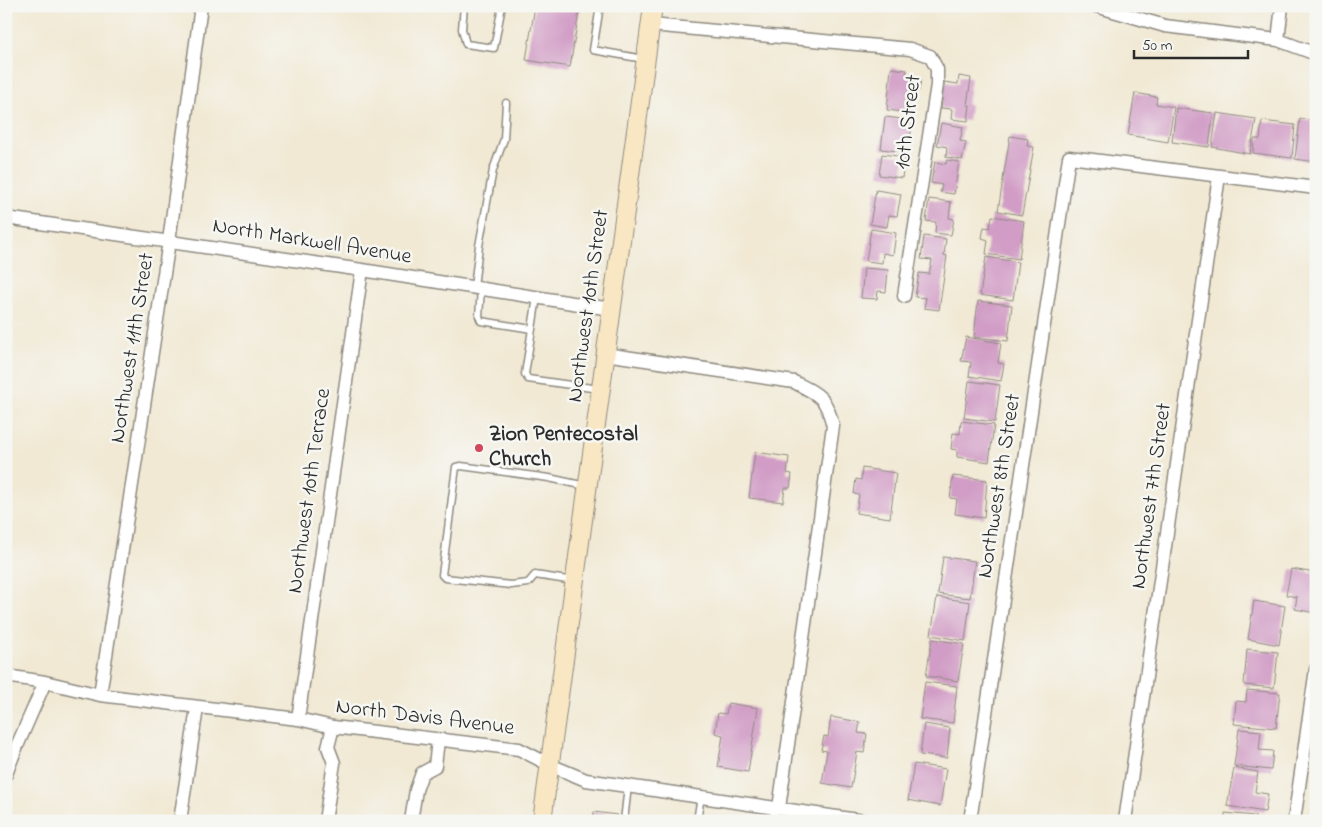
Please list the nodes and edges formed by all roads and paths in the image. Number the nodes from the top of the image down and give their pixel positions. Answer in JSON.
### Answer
{"nodes":[{"id":1,"x":200,"y":6,"type":"edge"},
{"id":2,"x":464,"y":6,"type":"edge"},
{"id":3,"x":502,"y":6,"type":"edge"},
{"id":4,"x":600,"y":6,"type":"edge"},
{"id":5,"x":653,"y":6,"type":"edge"},
{"id":6,"x":1096,"y":6,"type":"edge"},
{"id":7,"x":1282,"y":6,"type":"edge"},
{"id":8,"x":650,"y":25,"type":"junction"},
{"id":9,"x":1278,"y":40,"type":"junction"},
{"id":10,"x":1316,"y":54,"type":"edge"},
{"id":11,"x":646,"y":59,"type":"junction"},
{"id":12,"x":506,"y":103,"type":"dead end"},
{"id":13,"x":1219,"y":176,"type":"junction"},
{"id":14,"x":1316,"y":188,"type":"edge"},
{"id":15,"x":6,"y":218,"type":"edge"},
{"id":16,"x":169,"y":241,"type":"junction"},
{"id":17,"x":362,"y":270,"type":"junction"},
{"id":18,"x":478,"y":288,"type":"junction"},
{"id":19,"x":904,"y":296,"type":"dead end"},
{"id":20,"x":537,"y":297,"type":"junction"},
{"id":21,"x":611,"y":309,"type":"junction"},
{"id":22,"x":532,"y":329,"type":"junction"},
{"id":23,"x":605,"y":354,"type":"junction"},
{"id":24,"x":600,"y":390,"type":"junction"},
{"id":25,"x":587,"y":486,"type":"junction"},
{"id":26,"x":574,"y":582,"type":"junction"},
{"id":27,"x":1316,"y":669,"type":"edge"},
{"id":28,"x":6,"y":676,"type":"edge"},
{"id":29,"x":45,"y":682,"type":"junction"},
{"id":30,"x":100,"y":695,"type":"junction"},
{"id":31,"x":197,"y":708,"type":"junction"},
{"id":32,"x":298,"y":718,"type":"junction"},
{"id":33,"x":333,"y":727,"type":"junction"},
{"id":34,"x":438,"y":740,"type":"junction"},
{"id":35,"x":550,"y":765,"type":"junction"},
{"id":36,"x":6,"y":774,"type":"edge"},
{"id":37,"x":628,"y":786,"type":"junction"},
{"id":38,"x":701,"y":796,"type":"junction"},
{"id":39,"x":777,"y":808,"type":"junction"},
{"id":40,"x":840,"y":819,"type":"edge"},
{"id":41,"x":180,"y":821,"type":"edge"},
{"id":42,"x":325,"y":821,"type":"edge"},
{"id":43,"x":411,"y":821,"type":"edge"},
{"id":44,"x":542,"y":821,"type":"edge"},
{"id":45,"x":624,"y":821,"type":"edge"},
{"id":46,"x":697,"y":821,"type":"edge"},
{"id":47,"x":772,"y":821,"type":"edge"},
{"id":48,"x":864,"y":821,"type":"edge"},
{"id":49,"x":970,"y":821,"type":"edge"},
{"id":50,"x":1125,"y":821,"type":"edge"},
{"id":51,"x":1294,"y":821,"type":"edge"}],
"edges":[{"from":1,"to":16,"type":"street","name":"Northwest 11th Street"},
{"from":2,"to":3,"type":"lane"},
{"from":4,"to":11,"type":"lane"},
{"from":5,"to":8,"type":"main road","name":"Northwest 10th Street"},
{"from":6,"to":9,"type":"street"},
{"from":7,"to":9,"type":"street"},
{"from":8,"to":11,"type":"main road","name":"Northwest 10th Street"},
{"from":8,"to":19,"type":"street","name":"10th Street"},
{"from":9,"to":10,"type":"street"},
{"from":11,"to":21,"type":"main road","name":"Northwest 10th Street"},
{"from":12,"to":18,"type":"lane"},
{"from":13,"to":14,"type":"street"},
{"from":13,"to":49,"type":"street","name":"Northwest 8th Street"},
{"from":13,"to":50,"type":"street","name":"Northwest 7th Street"},
{"from":15,"to":16,"type":"street","name":"North Markwell Avenue"},
{"from":16,"to":17,"type":"street","name":"North Markwell Avenue"},
{"from":16,"to":30,"type":"street","name":"Northwest 11th Street"},
{"from":17,"to":18,"type":"street","name":"North Markwell Avenue"},
{"from":17,"to":32,"type":"street","name":"Northwest 10th Terrace"},
{"from":18,"to":20,"type":"street","name":"North Markwell Avenue"},
{"from":18,"to":22,"type":"lane"},
{"from":20,"to":21,"type":"street","name":"North Markwell Avenue"},
{"from":20,"to":22,"type":"lane"},
{"from":21,"to":23,"type":"main road","name":"Northwest 10th Street"},
{"from":22,"to":24,"type":"lane"},
{"from":23,"to":24,"type":"main road","name":"Northwest 10th Street"},
{"from":23,"to":39,"type":"street"},
{"from":24,"to":25,"type":"main road","name":"Northwest 10th Street"},
{"from":25,"to":26,"type":"main road","name":"Northwest 10th Street"},
{"from":25,"to":26,"type":"lane"},
{"from":26,"to":35,"type":"main road","name":"Northwest 10th Street"},
{"from":27,"to":51,"type":"street"},
{"from":28,"to":29,"type":"street","name":"North Davis Avenue"},
{"from":29,"to":30,"type":"street","name":"North Davis Avenue"},
{"from":29,"to":36,"type":"street"},
{"from":30,"to":31,"type":"street","name":"North Davis Avenue"},
{"from":31,"to":32,"type":"street","name":"North Davis Avenue"},
{"from":31,"to":41,"type":"street"},
{"from":32,"to":33,"type":"street","name":"North Davis Avenue"},
{"from":33,"to":34,"type":"street","name":"North Davis Avenue"},
{"from":33,"to":42,"type":"street"},
{"from":34,"to":35,"type":"street","name":"North Davis Avenue"},
{"from":34,"to":43,"type":"street"},
{"from":35,"to":37,"type":"street","name":"North Davis Avenue"},
{"from":35,"to":44,"type":"main road","name":"Northwest 10th Street"},
{"from":37,"to":38,"type":"street","name":"North Davis Avenue"},
{"from":37,"to":45,"type":"lane"},
{"from":38,"to":39,"type":"street","name":"North Davis Avenue"},
{"from":38,"to":46,"type":"lane"},
{"from":39,"to":40,"type":"street","name":"North Davis Avenue"},
{"from":39,"to":47,"type":"lane"},
{"from":40,"to":48,"type":"street","name":"North Davis Avenue"}]}
